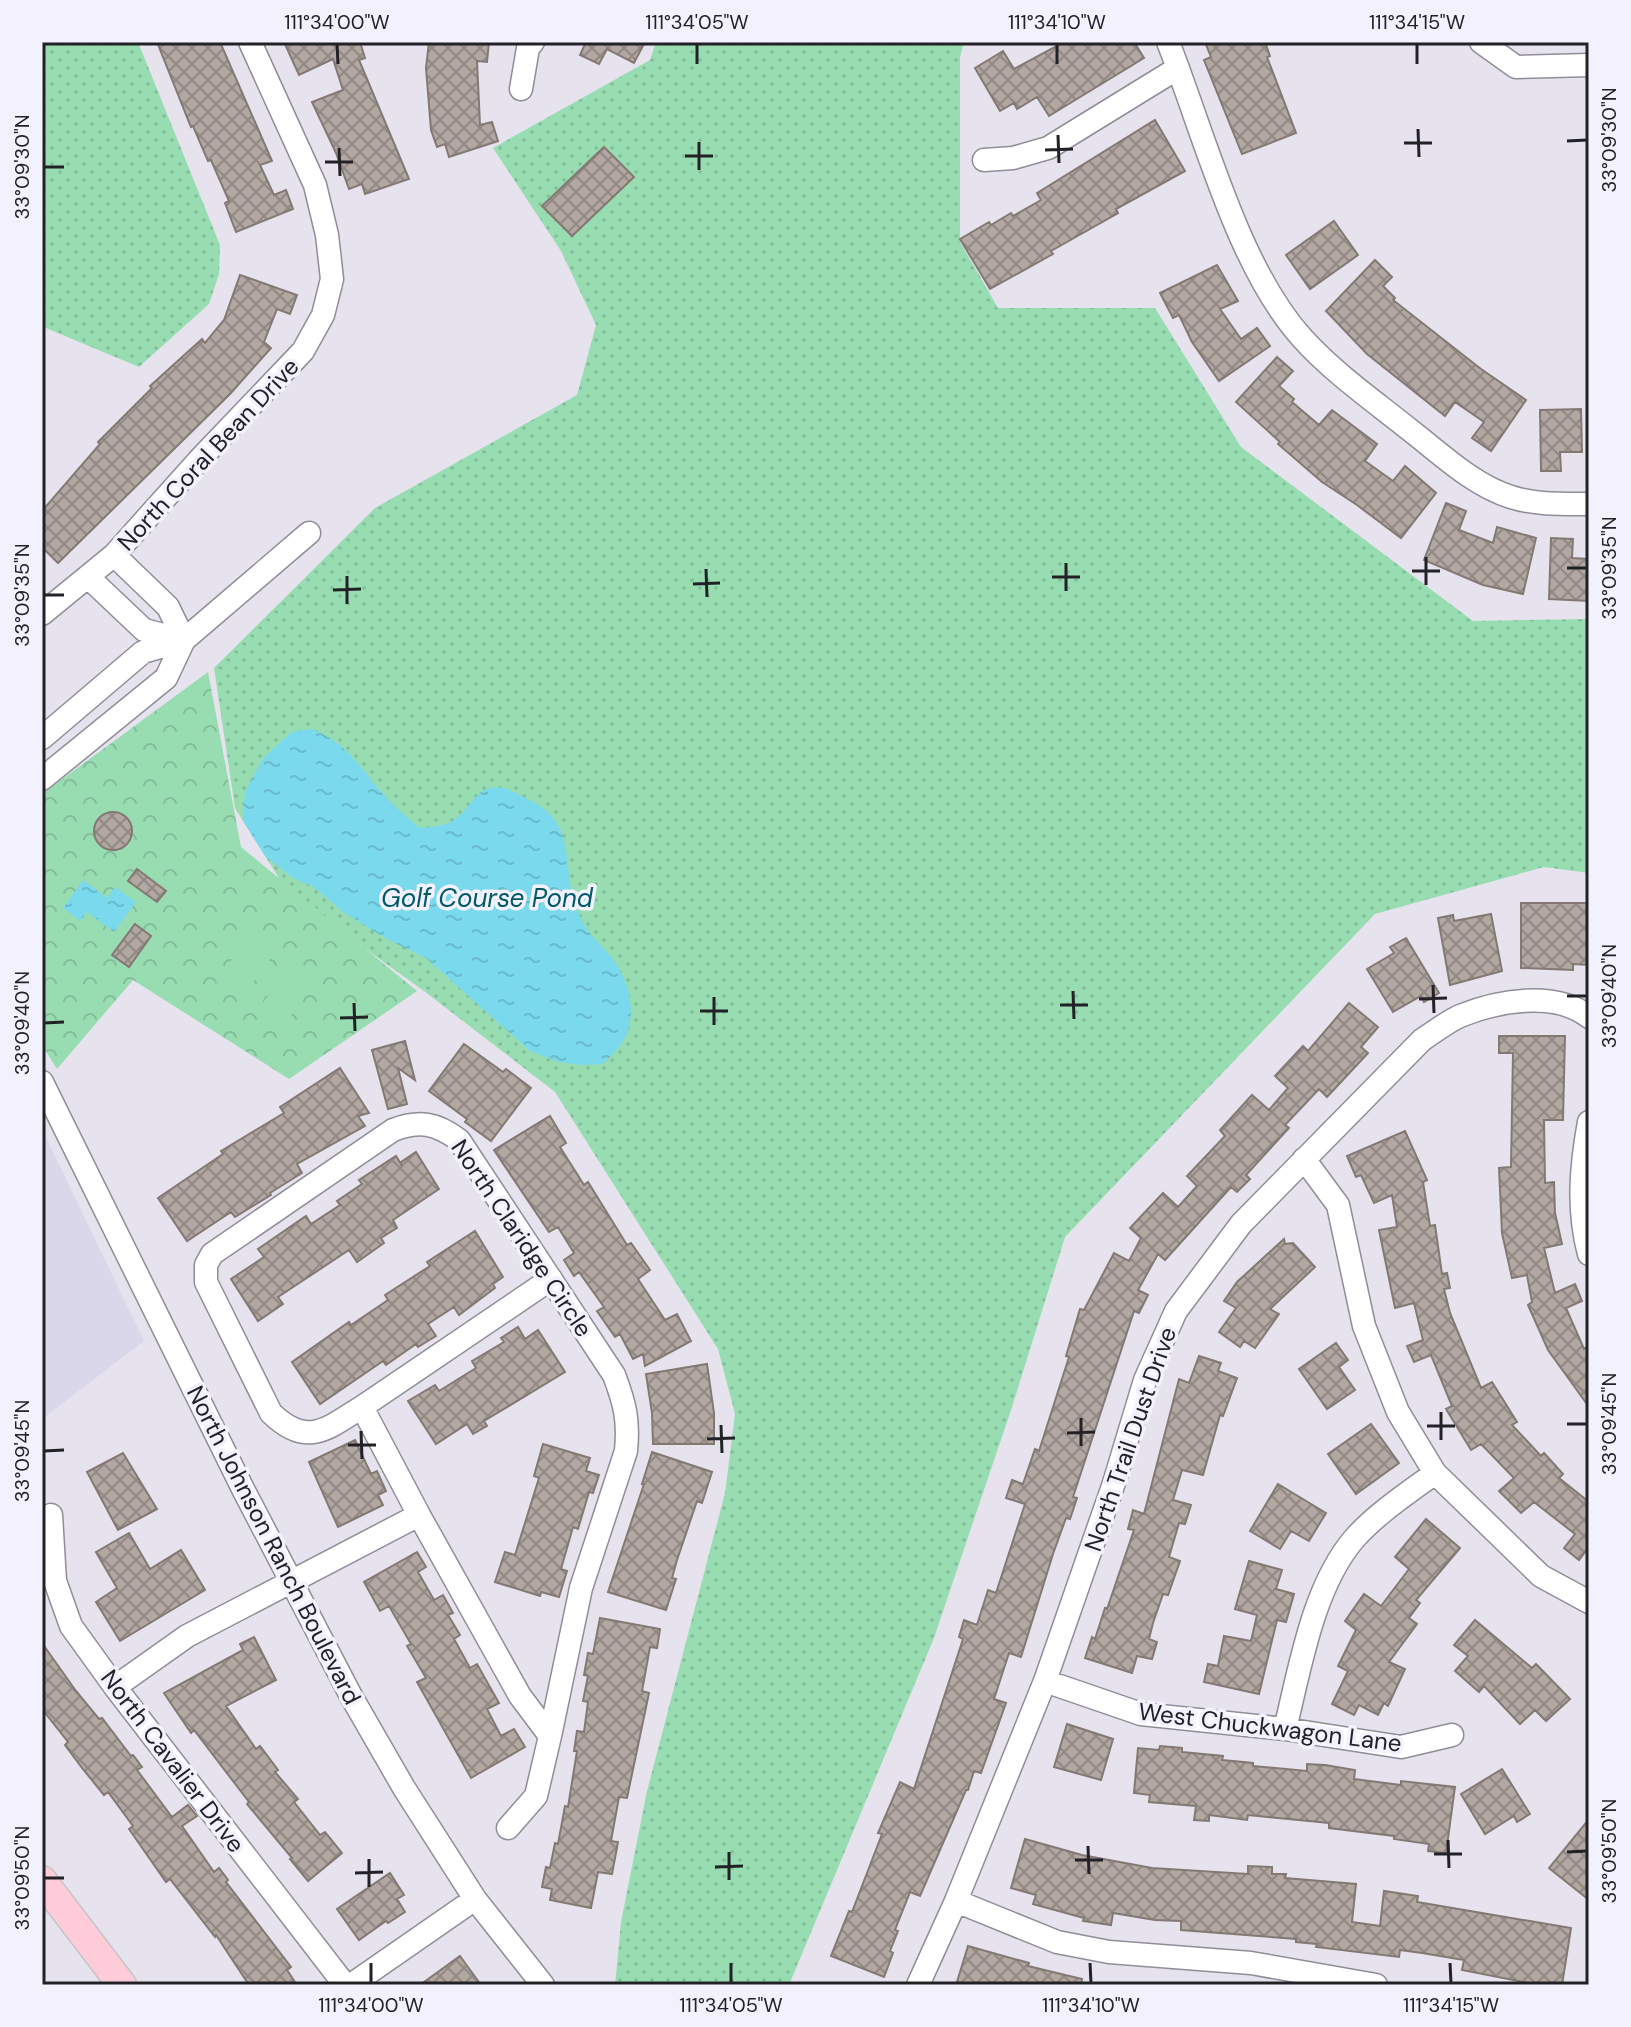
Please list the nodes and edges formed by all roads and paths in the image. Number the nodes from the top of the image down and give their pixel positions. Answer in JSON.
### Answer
{"nodes":[{"id":1,"x":250,"y":42,"type":"edge"},
{"id":2,"x":533,"y":42,"type":"edge"},
{"id":3,"x":1168,"y":42,"type":"edge"},
{"id":4,"x":1482,"y":44,"type":"edge"},
{"id":5,"x":1589,"y":65,"type":"edge"},
{"id":6,"x":1178,"y":68,"type":"junction"},
{"id":7,"x":521,"y":89,"type":"dead end"},
{"id":8,"x":984,"y":160,"type":"dead end"},
{"id":9,"x":1589,"y":504,"type":"edge"},
{"id":10,"x":309,"y":533,"type":"dead end"},
{"id":11,"x":114,"y":555,"type":"junction"},
{"id":12,"x":88,"y":577,"type":"junction"},
{"id":13,"x":42,"y":614,"type":"edge"},
{"id":14,"x":184,"y":640,"type":"junction"},
{"id":15,"x":42,"y":738,"type":"edge"},
{"id":16,"x":42,"y":779,"type":"edge"},
{"id":17,"x":1589,"y":1017,"type":"edge"},
{"id":18,"x":42,"y":1082,"type":"edge"},
{"id":19,"x":1589,"y":1122,"type":"edge"},
{"id":20,"x":1304,"y":1159,"type":"junction"},
{"id":21,"x":1589,"y":1254,"type":"edge"},
{"id":22,"x":551,"y":1279,"type":"junction"},
{"id":23,"x":362,"y":1407,"type":"junction"},
{"id":24,"x":1435,"y":1473,"type":"junction"},
{"id":25,"x":51,"y":1515,"type":"dead end"},
{"id":26,"x":419,"y":1515,"type":"junction"},
{"id":27,"x":291,"y":1582,"type":"junction"},
{"id":28,"x":1589,"y":1602,"type":"edge"},
{"id":29,"x":1045,"y":1681,"type":"junction"},
{"id":30,"x":115,"y":1687,"type":"junction"},
{"id":31,"x":1285,"y":1729,"type":"junction"},
{"id":32,"x":1452,"y":1735,"type":"dead end"},
{"id":33,"x":550,"y":1736,"type":"junction"},
{"id":34,"x":508,"y":1828,"type":"dead end"},
{"id":35,"x":42,"y":1880,"type":"edge"},
{"id":36,"x":475,"y":1899,"type":"junction"},
{"id":37,"x":956,"y":1901,"type":"junction"},
{"id":38,"x":122,"y":1985,"type":"edge"},
{"id":39,"x":348,"y":1985,"type":"edge"},
{"id":40,"x":543,"y":1985,"type":"edge"},
{"id":41,"x":918,"y":1985,"type":"edge"},
{"id":42,"x":1376,"y":1985,"type":"edge"}],
"edges":[{"from":1,"to":11,"type":"street","name":"North Coral Bean Drive"},
{"from":2,"to":7,"type":"street"},
{"from":3,"to":6,"type":"street"},
{"from":4,"to":5,"type":"street"},
{"from":6,"to":8,"type":"street"},
{"from":6,"to":9,"type":"street"},
{"from":10,"to":14,"type":"street"},
{"from":11,"to":12,"type":"street","name":"North Coral Bean Drive"},
{"from":11,"to":14,"type":"street"},
{"from":12,"to":13,"type":"street","name":"North Coral Bean Drive"},
{"from":12,"to":14,"type":"street"},
{"from":14,"to":15,"type":"street"},
{"from":14,"to":16,"type":"street"},
{"from":17,"to":20,"type":"street","name":"North Trail Dust Drive"},
{"from":18,"to":27,"type":"street","name":"North Johnson Ranch Boulevard"},
{"from":19,"to":21,"type":"street"},
{"from":20,"to":24,"type":"street"},
{"from":20,"to":29,"type":"street","name":"North Trail Dust Drive"},
{"from":22,"to":23,"type":"street"},
{"from":22,"to":23,"type":"street","name":"North Claridge Circle"},
{"from":22,"to":33,"type":"street","name":"North Claridge Circle"},
{"from":23,"to":26,"type":"street"},
{"from":24,"to":28,"type":"street"},
{"from":24,"to":31,"type":"street"},
{"from":25,"to":30,"type":"street","name":"North Cavalier Drive"},
{"from":26,"to":27,"type":"street"},
{"from":26,"to":33,"type":"street"},
{"from":27,"to":30,"type":"street"},
{"from":27,"to":36,"type":"street","name":"North Johnson Ranch Boulevard"},
{"from":29,"to":31,"type":"street","name":"West Chuckwagon Lane"},
{"from":29,"to":37,"type":"street","name":"North Trail Dust Drive"},
{"from":30,"to":39,"type":"street","name":"North Cavalier Drive"},
{"from":31,"to":32,"type":"street","name":"West Chuckwagon Lane"},
{"from":33,"to":34,"type":"street","name":"North Claridge Circle"},
{"from":35,"to":38,"type":"main road"},
{"from":36,"to":39,"type":"street","name":"North Cavalier Drive"},
{"from":36,"to":40,"type":"street","name":"North Johnson Ranch Boulevard"},
{"from":37,"to":41,"type":"street","name":"North Trail Dust Drive"},
{"from":37,"to":42,"type":"street"}]}
